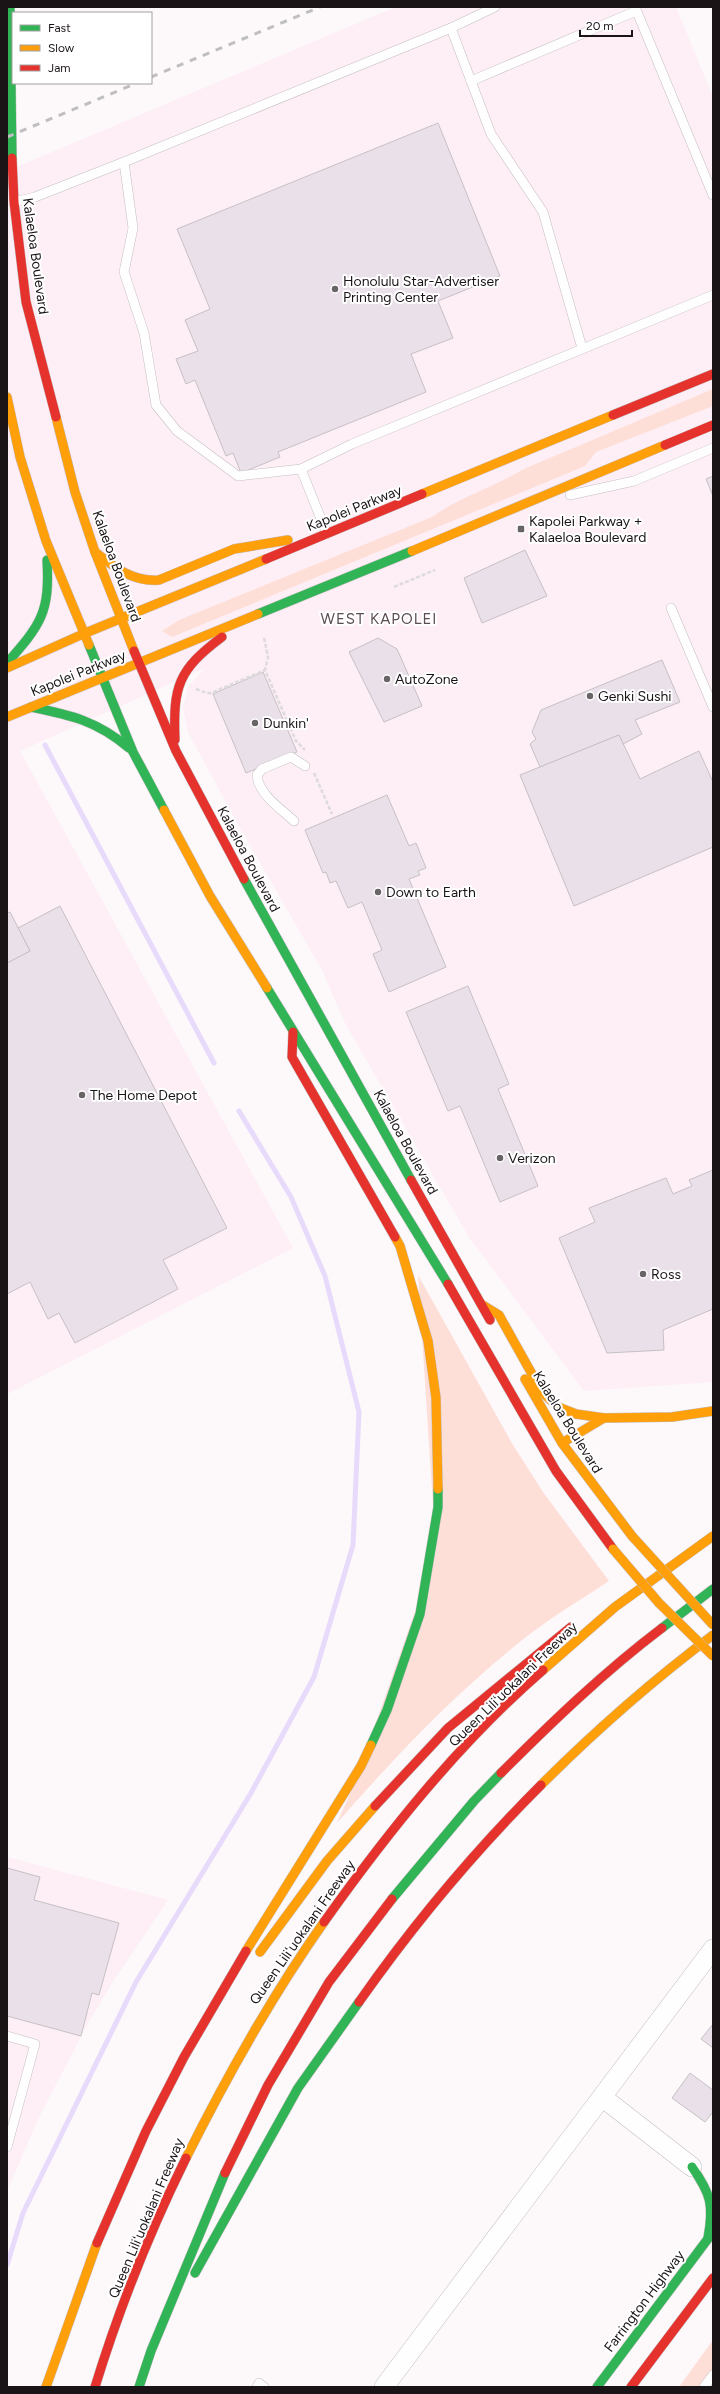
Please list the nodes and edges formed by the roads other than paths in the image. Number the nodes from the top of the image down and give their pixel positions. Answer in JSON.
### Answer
{"nodes":[{"id":1,"x":10,"y":7,"type":"edge"},
{"id":2,"x":495,"y":7,"type":"edge"},
{"id":3,"x":635,"y":9,"type":"edge"},
{"id":4,"x":451,"y":28,"type":"junction"},
{"id":5,"x":471,"y":81,"type":"junction"},
{"id":6,"x":124,"y":162,"type":"junction"},
{"id":7,"x":713,"y":195,"type":"edge"},
{"id":8,"x":14,"y":202,"type":"junction"},
{"id":9,"x":713,"y":295,"type":"edge"},
{"id":10,"x":582,"y":348,"type":"junction"},
{"id":11,"x":713,"y":374,"type":"edge"},
{"id":12,"x":7,"y":397,"type":"edge"},
{"id":13,"x":713,"y":425,"type":"edge"},
{"id":14,"x":713,"y":448,"type":"edge"},
{"id":15,"x":301,"y":469,"type":"junction"},
{"id":16,"x":524,"y":505,"type":"junction"},
{"id":17,"x":327,"y":534,"type":"junction"},
{"id":18,"x":46,"y":541,"type":"junction"},
{"id":19,"x":95,"y":552,"type":"junction"},
{"id":20,"x":671,"y":608,"type":"dead end"},
{"id":21,"x":121,"y":619,"type":"junction"},
{"id":22,"x":248,"y":619,"type":"junction"},
{"id":23,"x":83,"y":634,"type":"junction"},
{"id":24,"x":7,"y":663,"type":"edge"},
{"id":25,"x":138,"y":664,"type":"junction"},
{"id":26,"x":7,"y":668,"type":"edge"},
{"id":27,"x":102,"y":679,"type":"junction"},
{"id":28,"x":31,"y":707,"type":"junction"},
{"id":29,"x":713,"y":707,"type":"edge"},
{"id":30,"x":7,"y":717,"type":"edge"},
{"id":31,"x":176,"y":751,"type":"junction"},
{"id":32,"x":132,"y":752,"type":"junction"},
{"id":33,"x":305,"y":766,"type":"dead end"},
{"id":34,"x":294,"y":821,"type":"dead end"},
{"id":35,"x":293,"y":1032,"type":"junction"},
{"id":36,"x":481,"y":1304,"type":"junction"},
{"id":37,"x":713,"y":1411,"type":"edge"},
{"id":38,"x":604,"y":1418,"type":"junction"},
{"id":39,"x":562,"y":1443,"type":"junction"},
{"id":40,"x":713,"y":1536,"type":"edge"},
{"id":41,"x":713,"y":1590,"type":"edge"},
{"id":42,"x":625,"y":1598,"type":"junction"},
{"id":43,"x":713,"y":1625,"type":"edge"},
{"id":44,"x":713,"y":1635,"type":"edge"},
{"id":45,"x":713,"y":1656,"type":"edge"},
{"id":46,"x":713,"y":1949,"type":"edge"},
{"id":47,"x":254,"y":1960,"type":"dead end"},
{"id":48,"x":245,"y":1973,"type":"dead end"},
{"id":49,"x":7,"y":2036,"type":"edge"},
{"id":50,"x":184,"y":2057,"type":"junction"},
{"id":51,"x":602,"y":2097,"type":"junction"},
{"id":52,"x":7,"y":2147,"type":"edge"},
{"id":53,"x":700,"y":2170,"type":"joint"},
{"id":54,"x":711,"y":2235,"type":"edge"},
{"id":55,"x":93,"y":2251,"type":"junction"},
{"id":56,"x":713,"y":2278,"type":"edge"},
{"id":57,"x":70,"y":2349,"type":"dead end"},
{"id":58,"x":151,"y":2351,"type":"junction"},
{"id":59,"x":713,"y":2375,"type":"edge"},
{"id":60,"x":46,"y":2387,"type":"edge"},
{"id":61,"x":94,"y":2387,"type":"edge"},
{"id":62,"x":139,"y":2387,"type":"edge"},
{"id":63,"x":257,"y":2387,"type":"edge"},
{"id":64,"x":264,"y":2387,"type":"edge"},
{"id":65,"x":384,"y":2387,"type":"edge"},
{"id":66,"x":597,"y":2387,"type":"edge"},
{"id":67,"x":632,"y":2387,"type":"edge"},
{"id":68,"x":704,"y":2387,"type":"edge"}],
"edges":[{"from":1,"to":8,"type":"main road","name":"Kalaeloa Boulevard"},
{"from":2,"to":4,"type":"lane"},
{"from":3,"to":5,"type":"lane"},
{"from":3,"to":7,"type":"lane"},
{"from":4,"to":5,"type":"lane"},
{"from":4,"to":6,"type":"lane"},
{"from":5,"to":10,"type":"lane"},
{"from":6,"to":8,"type":"lane"},
{"from":6,"to":15,"type":"lane"},
{"from":8,"to":19,"type":"main road","name":"Kalaeloa Boulevard"},
{"from":9,"to":10,"type":"lane"},
{"from":10,"to":15,"type":"lane"},
{"from":11,"to":17,"type":"main road","name":"Kapolei Parkway"},
{"from":12,"to":18,"type":"main road"},
{"from":13,"to":16,"type":"main road","name":"Kapolei Parkway"},
{"from":14,"to":16,"type":"lane"},
{"from":15,"to":17,"type":"lane"},
{"from":16,"to":22,"type":"main road","name":"Kapolei Parkway"},
{"from":17,"to":19,"type":"main road"},
{"from":17,"to":21,"type":"main road","name":"Kapolei Parkway"},
{"from":18,"to":23,"type":"main road"},
{"from":18,"to":24,"type":"main road"},
{"from":19,"to":21,"type":"main road","name":"Kalaeloa Boulevard"},
{"from":20,"to":29,"type":"lane"},
{"from":21,"to":23,"type":"main road","name":"Kapolei Parkway"},
{"from":21,"to":25,"type":"main road","name":"Kalaeloa Boulevard"},
{"from":22,"to":25,"type":"main road","name":"Kapolei Parkway"},
{"from":22,"to":31,"type":"main road"},
{"from":23,"to":26,"type":"main road","name":"Kapolei Parkway"},
{"from":23,"to":27,"type":"main road"},
{"from":25,"to":27,"type":"main road","name":"Kapolei Parkway"},
{"from":25,"to":31,"type":"main road","name":"Kalaeloa Boulevard"},
{"from":27,"to":28,"type":"main road","name":"Kapolei Parkway"},
{"from":27,"to":32,"type":"main road"},
{"from":28,"to":30,"type":"main road","name":"Kapolei Parkway"},
{"from":28,"to":32,"type":"main road"},
{"from":31,"to":36,"type":"main road","name":"Kalaeloa Boulevard"},
{"from":32,"to":35,"type":"main road"},
{"from":33,"to":34,"type":"lane"},
{"from":35,"to":45,"type":"main road","bridge":true},
{"from":35,"to":50,"type":"main road"},
{"from":36,"to":38,"type":"main road"},
{"from":36,"to":39,"type":"main road","name":"Kalaeloa Boulevard"},
{"from":37,"to":38,"type":"main road"},
{"from":38,"to":39,"type":"main road"},
{"from":39,"to":43,"type":"main road","name":"Kalaeloa Boulevard","bridge":true},
{"from":40,"to":42,"type":"main road","name":"Queen Liliʻuokalani Freeway"},
{"from":41,"to":58,"type":"main road"},
{"from":42,"to":47,"type":"main road"},
{"from":42,"to":61,"type":"main road","name":"Queen Liliʻuokalani Freeway"},
{"from":44,"to":58,"type":"main road"},
{"from":46,"to":51,"type":"street"},
{"from":48,"to":50,"type":"main road"},
{"from":49,"to":52,"type":"lane"},
{"from":50,"to":55,"type":"main road"},
{"from":51,"to":53,"type":"street"},
{"from":51,"to":65,"type":"street"},
{"from":53,"to":54,"type":"main road"},
{"from":54,"to":66,"type":"main road","name":"Farrington Highway"},
{"from":55,"to":57,"type":"main road"},
{"from":55,"to":60,"type":"main road"},
{"from":56,"to":67,"type":"main road"},
{"from":58,"to":62,"type":"main road"},
{"from":59,"to":68,"type":"lane"},
{"from":63,"to":64,"type":"lane"}]}
